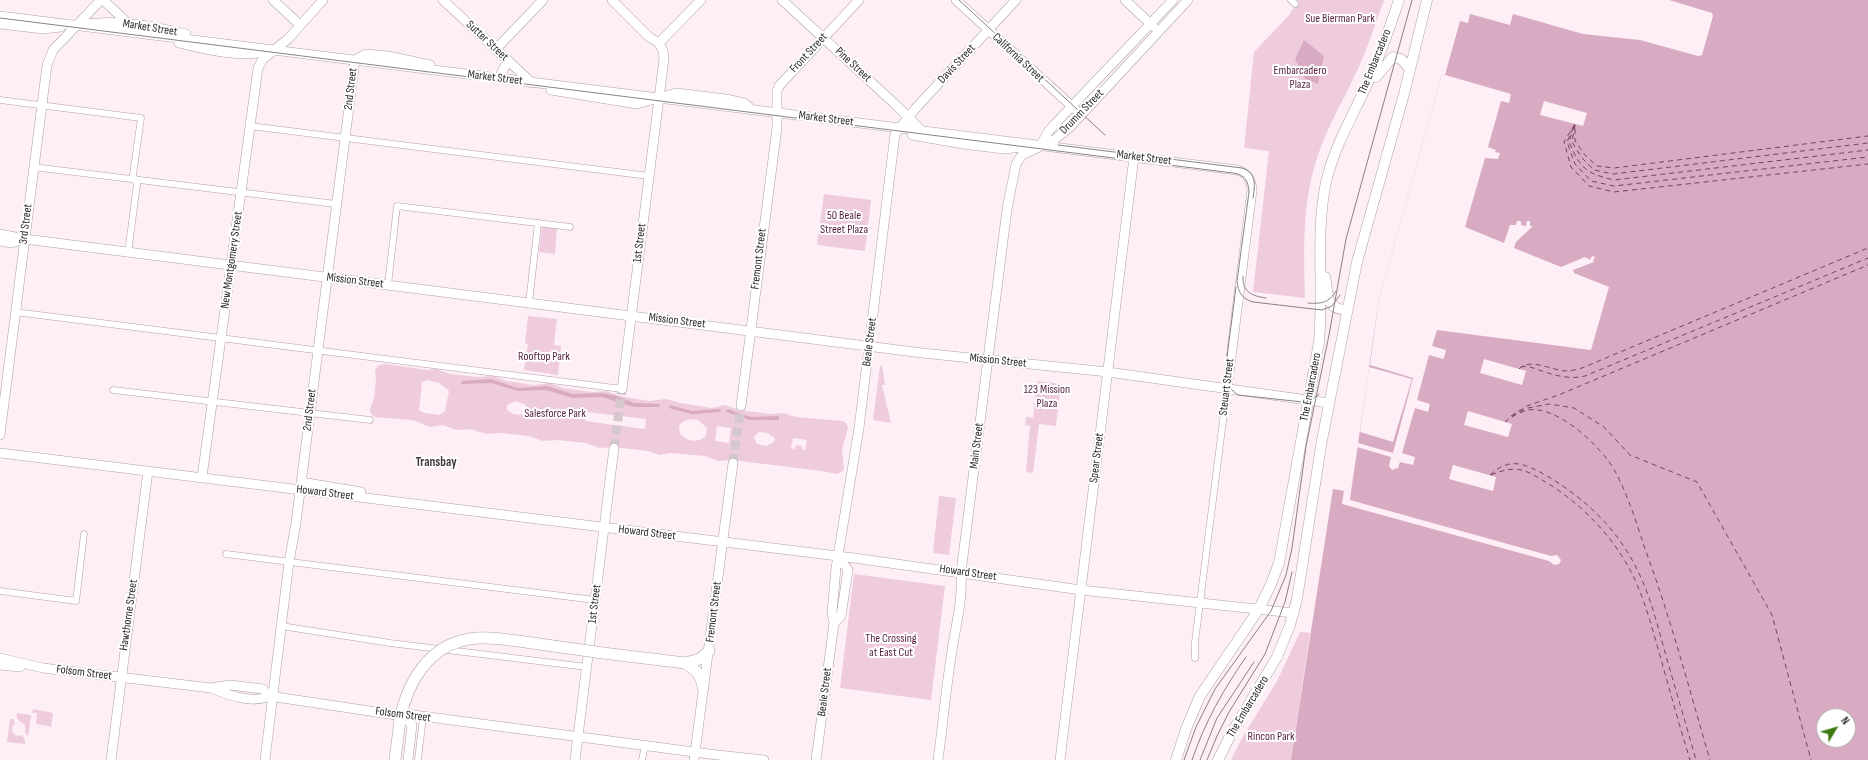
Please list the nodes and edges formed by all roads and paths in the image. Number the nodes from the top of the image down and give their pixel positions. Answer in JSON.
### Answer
{"nodes":[{"id":1,"x":102,"y":0,"type":"edge"},
{"id":2,"x":273,"y":0,"type":"edge"},
{"id":3,"x":323,"y":0,"type":"edge"},
{"id":4,"x":443,"y":0,"type":"edge"},
{"id":5,"x":543,"y":0,"type":"edge"},
{"id":6,"x":612,"y":0,"type":"edge"},
{"id":7,"x":700,"y":0,"type":"edge"},
{"id":8,"x":782,"y":0,"type":"edge"},
{"id":9,"x":859,"y":0,"type":"edge"},
{"id":10,"x":956,"y":0,"type":"edge"},
{"id":11,"x":1016,"y":0,"type":"edge"},
{"id":12,"x":1125,"y":0,"type":"edge"},
{"id":13,"x":1173,"y":0,"type":"edge"},
{"id":14,"x":1188,"y":0,"type":"edge"},
{"id":15,"x":1399,"y":0,"type":"edge"},
{"id":16,"x":1427,"y":0,"type":"edge"},
{"id":17,"x":0,"y":16,"type":"edge"},
{"id":18,"x":0,"y":24,"type":"edge"},
{"id":19,"x":1150,"y":24,"type":"junction"},
{"id":20,"x":130,"y":25,"type":"junction"},
{"id":21,"x":300,"y":25,"type":"junction"},
{"id":22,"x":78,"y":26,"type":"junction"},
{"id":23,"x":988,"y":30,"type":"junction"},
{"id":24,"x":1158,"y":31,"type":"junction"},
{"id":25,"x":139,"y":33,"type":"junction"},
{"id":26,"x":823,"y":38,"type":"junction"},
{"id":27,"x":659,"y":43,"type":"junction"},
{"id":28,"x":222,"y":44,"type":"junction"},
{"id":29,"x":496,"y":49,"type":"junction"},
{"id":30,"x":274,"y":50,"type":"junction"},
{"id":31,"x":355,"y":60,"type":"junction"},
{"id":32,"x":508,"y":60,"type":"junction"},
{"id":33,"x":1410,"y":69,"type":"junction"},
{"id":34,"x":499,"y":78,"type":"junction"},
{"id":35,"x":532,"y":82,"type":"junction"},
{"id":36,"x":1363,"y":93,"type":"junction"},
{"id":37,"x":659,"y":98,"type":"junction"},
{"id":38,"x":0,"y":100,"type":"edge"},
{"id":39,"x":40,"y":106,"type":"junction"},
{"id":40,"x":1072,"y":107,"type":"junction"},
{"id":41,"x":776,"y":113,"type":"junction"},
{"id":42,"x":1081,"y":115,"type":"junction"},
{"id":43,"x":908,"y":117,"type":"junction"},
{"id":44,"x":250,"y":126,"type":"junction"},
{"id":45,"x":898,"y":128,"type":"junction"},
{"id":46,"x":922,"y":131,"type":"junction"},
{"id":47,"x":345,"y":139,"type":"junction"},
{"id":48,"x":1041,"y":145,"type":"junction"},
{"id":49,"x":1134,"y":157,"type":"junction"},
{"id":50,"x":33,"y":167,"type":"junction"},
{"id":51,"x":1246,"y":174,"type":"joint"},
{"id":52,"x":649,"y":176,"type":"junction"},
{"id":53,"x":135,"y":179,"type":"junction"},
{"id":54,"x":241,"y":193,"type":"junction"},
{"id":55,"x":336,"y":204,"type":"junction"},
{"id":56,"x":538,"y":223,"type":"junction"},
{"id":57,"x":570,"y":227,"type":"dead end"},
{"id":58,"x":0,"y":234,"type":"edge"},
{"id":59,"x":25,"y":239,"type":"junction"},
{"id":60,"x":0,"y":241,"type":"edge"},
{"id":61,"x":128,"y":253,"type":"junction"},
{"id":62,"x":1320,"y":259,"type":"junction"},
{"id":63,"x":231,"y":266,"type":"junction"},
{"id":64,"x":327,"y":278,"type":"junction"},
{"id":65,"x":388,"y":285,"type":"junction"},
{"id":66,"x":1328,"y":291,"type":"junction"},
{"id":67,"x":1350,"y":293,"type":"junction"},
{"id":68,"x":529,"y":303,"type":"junction"},
{"id":69,"x":1347,"y":310,"type":"junction"},
{"id":70,"x":15,"y":312,"type":"junction"},
{"id":71,"x":631,"y":315,"type":"junction"},
{"id":72,"x":750,"y":330,"type":"junction"},
{"id":73,"x":221,"y":338,"type":"junction"},
{"id":74,"x":869,"y":346,"type":"junction"},
{"id":75,"x":318,"y":350,"type":"junction"},
{"id":76,"x":988,"y":360,"type":"junction"},
{"id":77,"x":1108,"y":372,"type":"junction"},
{"id":78,"x":622,"y":389,"type":"joint"},
{"id":79,"x":1227,"y":389,"type":"junction"},
{"id":80,"x":113,"y":390,"type":"dead end"},
{"id":81,"x":1308,"y":399,"type":"junction"},
{"id":82,"x":213,"y":403,"type":"junction"},
{"id":83,"x":1329,"y":403,"type":"junction"},
{"id":84,"x":741,"y":406,"type":"tunnel mouth"},
{"id":85,"x":310,"y":413,"type":"junction"},
{"id":86,"x":370,"y":420,"type":"dead end"},
{"id":87,"x":0,"y":435,"type":"edge"},
{"id":88,"x":614,"y":448,"type":"tunnel mouth"},
{"id":89,"x":0,"y":453,"type":"edge"},
{"id":90,"x":733,"y":463,"type":"tunnel mouth"},
{"id":91,"x":148,"y":471,"type":"junction"},
{"id":92,"x":202,"y":477,"type":"junction"},
{"id":93,"x":301,"y":486,"type":"junction"},
{"id":94,"x":604,"y":527,"type":"junction"},
{"id":95,"x":84,"y":534,"type":"dead end"},
{"id":96,"x":723,"y":543,"type":"junction"},
{"id":97,"x":226,"y":554,"type":"dead end"},
{"id":98,"x":838,"y":556,"type":"junction"},
{"id":99,"x":289,"y":562,"type":"junction"},
{"id":100,"x":961,"y":572,"type":"junction"},
{"id":101,"x":1080,"y":590,"type":"junction"},
{"id":102,"x":0,"y":591,"type":"edge"},
{"id":103,"x":595,"y":600,"type":"junction"},
{"id":104,"x":1200,"y":602,"type":"junction"},
{"id":105,"x":1259,"y":609,"type":"junction"},
{"id":106,"x":1293,"y":613,"type":"junction"},
{"id":107,"x":281,"y":626,"type":"junction"},
{"id":108,"x":709,"y":651,"type":"junction"},
{"id":109,"x":0,"y":658,"type":"edge"},
{"id":110,"x":1195,"y":658,"type":"dead end"},
{"id":111,"x":685,"y":663,"type":"junction"},
{"id":112,"x":0,"y":665,"type":"edge"},
{"id":113,"x":43,"y":668,"type":"junction"},
{"id":114,"x":586,"y":668,"type":"junction"},
{"id":115,"x":121,"y":678,"type":"junction"},
{"id":116,"x":703,"y":687,"type":"junction"},
{"id":117,"x":271,"y":696,"type":"junction"},
{"id":118,"x":403,"y":716,"type":"junction"},
{"id":119,"x":423,"y":717,"type":"junction"},
{"id":120,"x":578,"y":736,"type":"junction"},
{"id":121,"x":645,"y":745,"type":"junction"},
{"id":122,"x":695,"y":756,"type":"edge"},
{"id":123,"x":735,"y":759,"type":"edge"},
{"id":124,"x":111,"y":760,"type":"edge"},
{"id":125,"x":265,"y":760,"type":"edge"},
{"id":126,"x":395,"y":760,"type":"edge"},
{"id":127,"x":408,"y":760,"type":"edge"},
{"id":128,"x":418,"y":760,"type":"edge"},
{"id":129,"x":575,"y":760,"type":"edge"},
{"id":130,"x":642,"y":760,"type":"edge"},
{"id":131,"x":764,"y":760,"type":"edge"},
{"id":132,"x":816,"y":760,"type":"edge"},
{"id":133,"x":938,"y":760,"type":"edge"},
{"id":134,"x":1060,"y":760,"type":"edge"},
{"id":135,"x":1176,"y":760,"type":"edge"},
{"id":136,"x":1218,"y":760,"type":"edge"}],
"edges":[{"from":1,"to":20,"type":"street"},
{"from":1,"to":22,"type":"street","name":"3rd Street"},
{"from":2,"to":21,"type":"street"},
{"from":3,"to":21,"type":"street","name":"New Montgomery Street"},
{"from":4,"to":29,"type":"street","name":"Sutter Street"},
{"from":5,"to":29,"type":"street"},
{"from":6,"to":27,"type":"street"},
{"from":7,"to":27,"type":"street"},
{"from":8,"to":26,"type":"street","name":"Pine Street"},
{"from":9,"to":26,"type":"street","name":"Front Street"},
{"from":10,"to":23,"type":"street","name":"California Street"},
{"from":11,"to":23,"type":"street","name":"Davis Street"},
{"from":12,"to":19,"type":"street"},
{"from":13,"to":19,"type":"street","name":"Drumm Street"},
{"from":14,"to":24,"type":"street","name":"Drumm Street"},
{"from":15,"to":36,"type":"main road","name":"The Embarcadero"},
{"from":16,"to":33,"type":"main road","name":"The Embarcadero"},
{"from":17,"to":22,"type":"street","name":"Market Street"},
{"from":18,"to":22,"type":"street","name":"Market Street"},
{"from":19,"to":24,"type":"street"},
{"from":19,"to":40,"type":"street","name":"Drumm Street"},
{"from":20,"to":22,"type":"street","name":"Market Street"},
{"from":20,"to":28,"type":"street","name":"Market Street"},
{"from":21,"to":30,"type":"street","name":"New Montgomery Street"},
{"from":22,"to":25,"type":"street","name":"Market Street"},
{"from":22,"to":39,"type":"street","name":"3rd Street"},
{"from":23,"to":40,"type":"street","name":"California Street"},
{"from":23,"to":43,"type":"street","name":"Davis Street"},
{"from":24,"to":42,"type":"street","name":"Drumm Street"},
{"from":25,"to":28,"type":"street","name":"Market Street"},
{"from":25,"to":30,"type":"street","name":"Market Street"},
{"from":26,"to":41,"type":"street","name":"Front Street"},
{"from":26,"to":43,"type":"street","name":"Pine Street"},
{"from":27,"to":37,"type":"street","name":"1st Street"},
{"from":28,"to":30,"type":"street","name":"Market Street"},
{"from":29,"to":32,"type":"street","name":"Sutter Street"},
{"from":30,"to":31,"type":"street","name":"Market Street"},
{"from":30,"to":44,"type":"street","name":"New Montgomery Street"},
{"from":31,"to":34,"type":"street","name":"Market Street"},
{"from":31,"to":47,"type":"street","name":"2nd Street"},
{"from":32,"to":34,"type":"street"},
{"from":32,"to":35,"type":"street","name":"Sutter Street"},
{"from":33,"to":36,"type":"main road"},
{"from":33,"to":67,"type":"main road","name":"The Embarcadero"},
{"from":34,"to":35,"type":"street","name":"Market Street"},
{"from":35,"to":37,"type":"street","name":"Market Street"},
{"from":36,"to":62,"type":"main road","name":"The Embarcadero"},
{"from":37,"to":41,"type":"street","name":"Market Street"},
{"from":37,"to":52,"type":"street","name":"1st Street"},
{"from":38,"to":39,"type":"street"},
{"from":39,"to":50,"type":"street","name":"3rd Street"},
{"from":39,"to":53,"type":"street"},
{"from":40,"to":42,"type":"street","name":"California Street"},
{"from":40,"to":48,"type":"street","name":"Drumm Street"},
{"from":41,"to":45,"type":"street","name":"Market Street"},
{"from":41,"to":72,"type":"street","name":"Fremont Street"},
{"from":42,"to":48,"type":"street","name":"Drumm Street"},
{"from":43,"to":45,"type":"street","name":"Davis Street"},
{"from":43,"to":46,"type":"street","name":"Pine Street"},
{"from":44,"to":47,"type":"street"},
{"from":44,"to":54,"type":"street","name":"New Montgomery Street"},
{"from":45,"to":46,"type":"street","name":"Market Street"},
{"from":45,"to":48,"type":"street","name":"Market Street"},
{"from":45,"to":74,"type":"street","name":"Beale Street"},
{"from":46,"to":48,"type":"street","name":"Market Street"},
{"from":47,"to":52,"type":"street"},
{"from":47,"to":55,"type":"street","name":"2nd Street"},
{"from":48,"to":49,"type":"street","name":"Market Street"},
{"from":48,"to":76,"type":"street","name":"Main Street"},
{"from":49,"to":51,"type":"street","name":"Market Street"},
{"from":49,"to":77,"type":"street","name":"Spear Street"},
{"from":50,"to":53,"type":"street"},
{"from":50,"to":59,"type":"street","name":"3rd Street"},
{"from":51,"to":79,"type":"street","name":"Steuart Street"},
{"from":52,"to":71,"type":"street","name":"1st Street"},
{"from":53,"to":54,"type":"street"},
{"from":53,"to":61,"type":"street"},
{"from":54,"to":55,"type":"street"},
{"from":54,"to":63,"type":"street","name":"New Montgomery Street"},
{"from":55,"to":64,"type":"street","name":"2nd Street"},
{"from":56,"to":57,"type":"street"},
{"from":56,"to":65,"type":"street"},
{"from":56,"to":68,"type":"street"},
{"from":58,"to":59,"type":"street","name":"Mission Street"},
{"from":59,"to":60,"type":"street","name":"Mission Street"},
{"from":59,"to":61,"type":"street","name":"Mission Street"},
{"from":59,"to":70,"type":"street","name":"3rd Street"},
{"from":61,"to":63,"type":"street","name":"Mission Street"},
{"from":62,"to":66,"type":"main road"},
{"from":62,"to":81,"type":"main road","name":"The Embarcadero"},
{"from":63,"to":64,"type":"street","name":"Mission Street"},
{"from":63,"to":73,"type":"street","name":"New Montgomery Street"},
{"from":64,"to":65,"type":"street","name":"Mission Street"},
{"from":64,"to":75,"type":"street","name":"2nd Street"},
{"from":65,"to":68,"type":"street","name":"Mission Street"},
{"from":66,"to":67,"type":"main road"},
{"from":66,"to":69,"type":"main road"},
{"from":67,"to":69,"type":"main road","name":"The Embarcadero"},
{"from":68,"to":71,"type":"street","name":"Mission Street"},
{"from":69,"to":83,"type":"main road","name":"The Embarcadero"},
{"from":70,"to":73,"type":"street"},
{"from":70,"to":87,"type":"street","name":"3rd Street"},
{"from":71,"to":72,"type":"street","name":"Mission Street"},
{"from":71,"to":78,"type":"street","name":"1st Street"},
{"from":72,"to":74,"type":"street","name":"Mission Street"},
{"from":72,"to":84,"type":"street","name":"Fremont Street"},
{"from":73,"to":75,"type":"street"},
{"from":73,"to":82,"type":"street","name":"New Montgomery Street"},
{"from":74,"to":76,"type":"street","name":"Mission Street"},
{"from":74,"to":98,"type":"street","name":"Beale Street"},
{"from":75,"to":78,"type":"street"},
{"from":75,"to":85,"type":"street","name":"2nd Street"},
{"from":76,"to":77,"type":"street","name":"Mission Street"},
{"from":76,"to":100,"type":"street","name":"Main Street"},
{"from":77,"to":79,"type":"street","name":"Mission Street"},
{"from":77,"to":101,"type":"street","name":"Spear Street"},
{"from":79,"to":81,"type":"street","name":"Mission Street"},
{"from":79,"to":104,"type":"street","name":"Steuart Street"},
{"from":80,"to":82,"type":"street"},
{"from":81,"to":83,"type":"street","name":"Mission Street"},
{"from":81,"to":105,"type":"main road","name":"The Embarcadero"},
{"from":82,"to":85,"type":"street"},
{"from":82,"to":92,"type":"street","name":"New Montgomery Street"},
{"from":83,"to":106,"type":"main road","name":"The Embarcadero"},
{"from":85,"to":86,"type":"street"},
{"from":85,"to":93,"type":"street","name":"2nd Street"},
{"from":88,"to":94,"type":"street","name":"1st Street"},
{"from":89,"to":91,"type":"street","name":"Howard Street"},
{"from":90,"to":96,"type":"street","name":"Fremont Street"},
{"from":91,"to":92,"type":"street","name":"Howard Street"},
{"from":91,"to":115,"type":"street","name":"Hawthorne Street"},
{"from":92,"to":93,"type":"street","name":"Howard Street"},
{"from":93,"to":94,"type":"street","name":"Howard Street"},
{"from":93,"to":99,"type":"street","name":"2nd Street"},
{"from":94,"to":96,"type":"street","name":"Howard Street"},
{"from":94,"to":103,"type":"street","name":"1st Street"},
{"from":95,"to":102,"type":"street"},
{"from":96,"to":98,"type":"street","name":"Howard Street"},
{"from":96,"to":108,"type":"street","name":"Fremont Street"},
{"from":97,"to":99,"type":"street"},
{"from":98,"to":100,"type":"street","name":"Howard Street"},
{"from":98,"to":132,"type":"street","name":"Beale Street"},
{"from":99,"to":103,"type":"street"},
{"from":99,"to":107,"type":"street","name":"2nd Street"},
{"from":100,"to":101,"type":"street","name":"Howard Street"},
{"from":100,"to":133,"type":"street","name":"Main Street"},
{"from":101,"to":104,"type":"street","name":"Howard Street"},
{"from":101,"to":134,"type":"street","name":"Spear Street"},
{"from":103,"to":114,"type":"street","name":"1st Street"},
{"from":104,"to":105,"type":"street","name":"Howard Street"},
{"from":104,"to":110,"type":"street","name":"Steuart Street"},
{"from":105,"to":106,"type":"street","name":"Howard Street"},
{"from":105,"to":135,"type":"main road","name":"The Embarcadero"},
{"from":106,"to":136,"type":"main road","name":"The Embarcadero"},
{"from":107,"to":114,"type":"street"},
{"from":107,"to":117,"type":"street","name":"2nd Street"},
{"from":108,"to":111,"type":"highway"},
{"from":108,"to":116,"type":"street","name":"Fremont Street"},
{"from":109,"to":113,"type":"street","name":"Folsom Street"},
{"from":111,"to":116,"type":"highway"},
{"from":111,"to":126,"type":"highway","bridge":true},
{"from":112,"to":113,"type":"street","name":"Folsom Street"},
{"from":113,"to":115,"type":"street","name":"Folsom Street"},
{"from":114,"to":120,"type":"street","name":"1st Street"},
{"from":115,"to":117,"type":"street","name":"Folsom Street"},
{"from":115,"to":124,"type":"street","name":"Hawthorne Street"},
{"from":116,"to":122,"type":"street","name":"Fremont Street"},
{"from":117,"to":118,"type":"street","name":"Folsom Street"},
{"from":117,"to":125,"type":"street","name":"2nd Street"},
{"from":118,"to":119,"type":"street","name":"Folsom Street"},
{"from":118,"to":127,"type":"street"},
{"from":119,"to":120,"type":"street","name":"Folsom Street"},
{"from":119,"to":128,"type":"street"},
{"from":120,"to":121,"type":"street","name":"Folsom Street"},
{"from":120,"to":129,"type":"street","name":"1st Street"},
{"from":121,"to":122,"type":"street","name":"Folsom Street"},
{"from":121,"to":130,"type":"street"},
{"from":122,"to":123,"type":"street","name":"Folsom Street"},
{"from":123,"to":131,"type":"street","name":"Folsom Street"}]}
